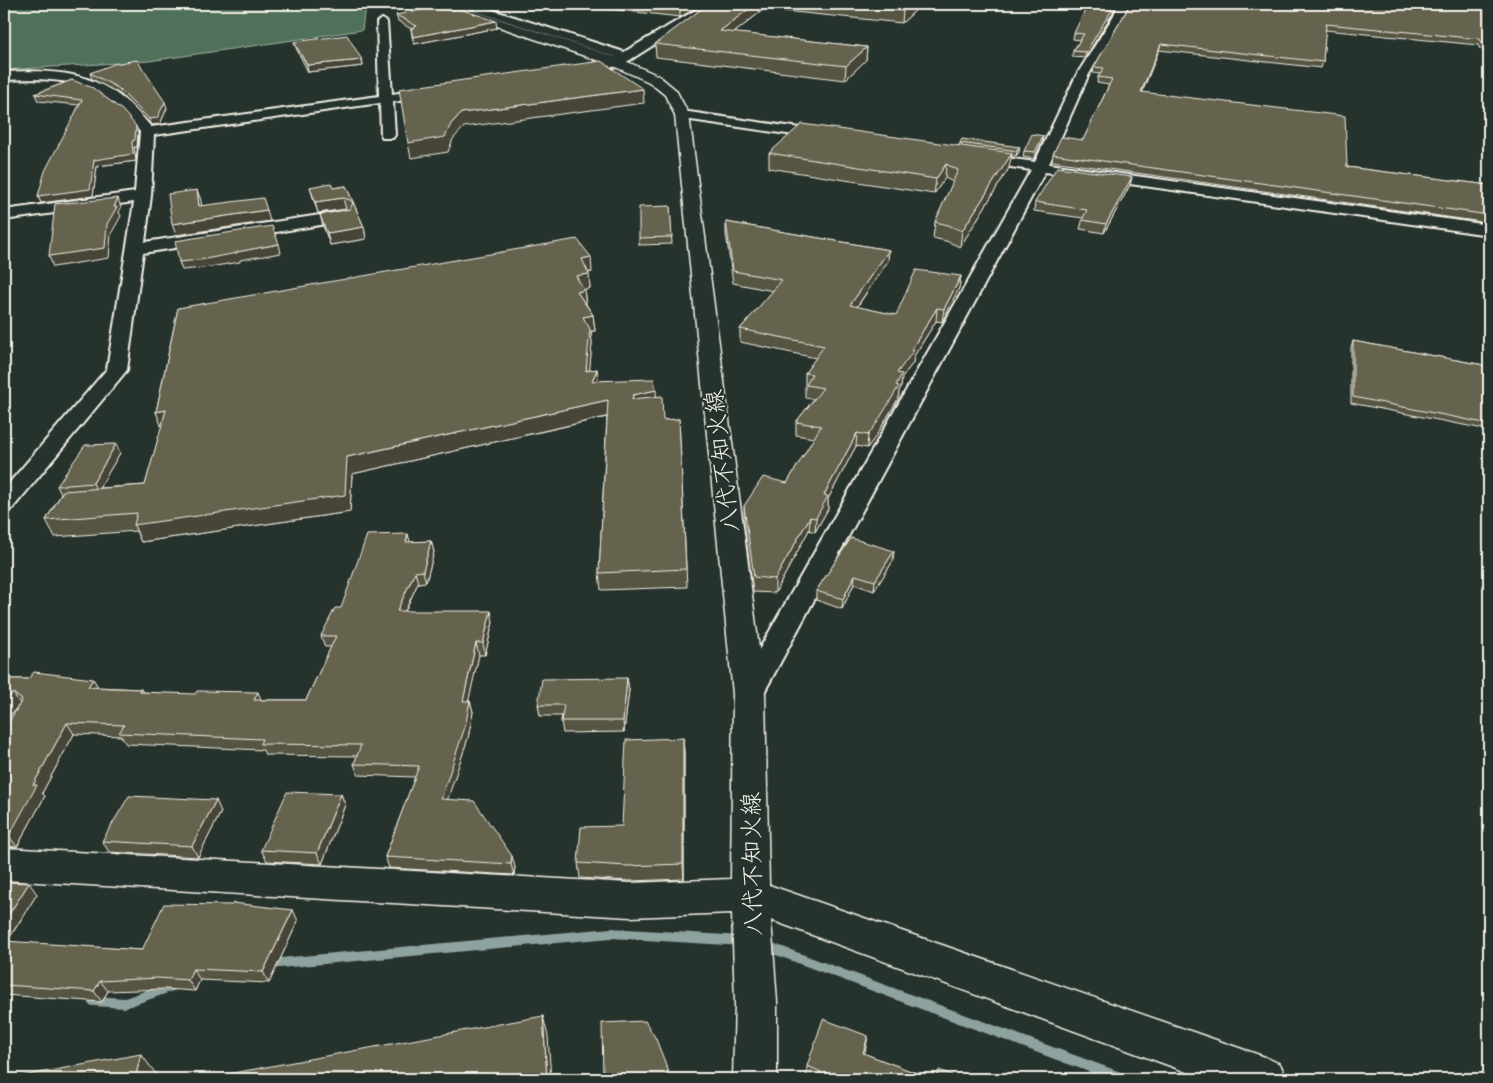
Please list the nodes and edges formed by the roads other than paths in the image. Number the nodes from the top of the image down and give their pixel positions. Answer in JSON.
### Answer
{"nodes":[{"id":1,"x":442,"y":4,"type":"edge"},
{"id":2,"x":476,"y":4,"type":"edge"},
{"id":3,"x":713,"y":4,"type":"edge"},
{"id":4,"x":1123,"y":4,"type":"edge"},
{"id":5,"x":382,"y":22,"type":"dead end"},
{"id":6,"x":621,"y":59,"type":"junction"},
{"id":7,"x":561,"y":75,"type":"edge"},
{"id":8,"x":4,"y":76,"type":"edge"},
{"id":9,"x":444,"y":91,"type":"edge"},
{"id":10,"x":385,"y":98,"type":"junction"},
{"id":11,"x":682,"y":115,"type":"junction"},
{"id":12,"x":147,"y":132,"type":"junction"},
{"id":13,"x":388,"y":135,"type":"dead end"},
{"id":14,"x":846,"y":139,"type":"edge"},
{"id":15,"x":963,"y":156,"type":"edge"},
{"id":16,"x":1040,"y":167,"type":"junction"},
{"id":17,"x":143,"y":196,"type":"junction"},
{"id":18,"x":4,"y":215,"type":"edge"},
{"id":19,"x":346,"y":216,"type":"edge"},
{"id":20,"x":1489,"y":230,"type":"edge"},
{"id":21,"x":135,"y":248,"type":"junction"},
{"id":22,"x":4,"y":504,"type":"edge"},
{"id":23,"x":749,"y":694,"type":"junction"},
{"id":24,"x":4,"y":864,"type":"edge"},
{"id":25,"x":752,"y":914,"type":"junction"},
{"id":26,"x":755,"y":1079,"type":"edge"},
{"id":27,"x":1265,"y":1079,"type":"edge"}],
"edges":[{"from":1,"to":6,"type":"main road","name":"八代不知火線"},
{"from":2,"to":6,"type":"street"},
{"from":3,"to":6,"type":"street"},
{"from":4,"to":16,"type":"street"},
{"from":5,"to":10,"type":"street"},
{"from":6,"to":7,"type":"street"},
{"from":6,"to":11,"type":"main road","name":"八代不知火線"},
{"from":8,"to":12,"type":"street"},
{"from":9,"to":10,"type":"street"},
{"from":10,"to":12,"type":"street"},
{"from":10,"to":13,"type":"street"},
{"from":11,"to":14,"type":"street"},
{"from":11,"to":23,"type":"main road","name":"八代不知火線"},
{"from":12,"to":17,"type":"street"},
{"from":15,"to":16,"type":"street"},
{"from":16,"to":20,"type":"street"},
{"from":16,"to":23,"type":"street"},
{"from":17,"to":18,"type":"street"},
{"from":17,"to":21,"type":"street"},
{"from":19,"to":21,"type":"street"},
{"from":21,"to":22,"type":"street"},
{"from":23,"to":25,"type":"main road","name":"八代不知火線"},
{"from":24,"to":25,"type":"main road"},
{"from":25,"to":26,"type":"main road","name":"八代不知火線"},
{"from":25,"to":27,"type":"main road"}]}
